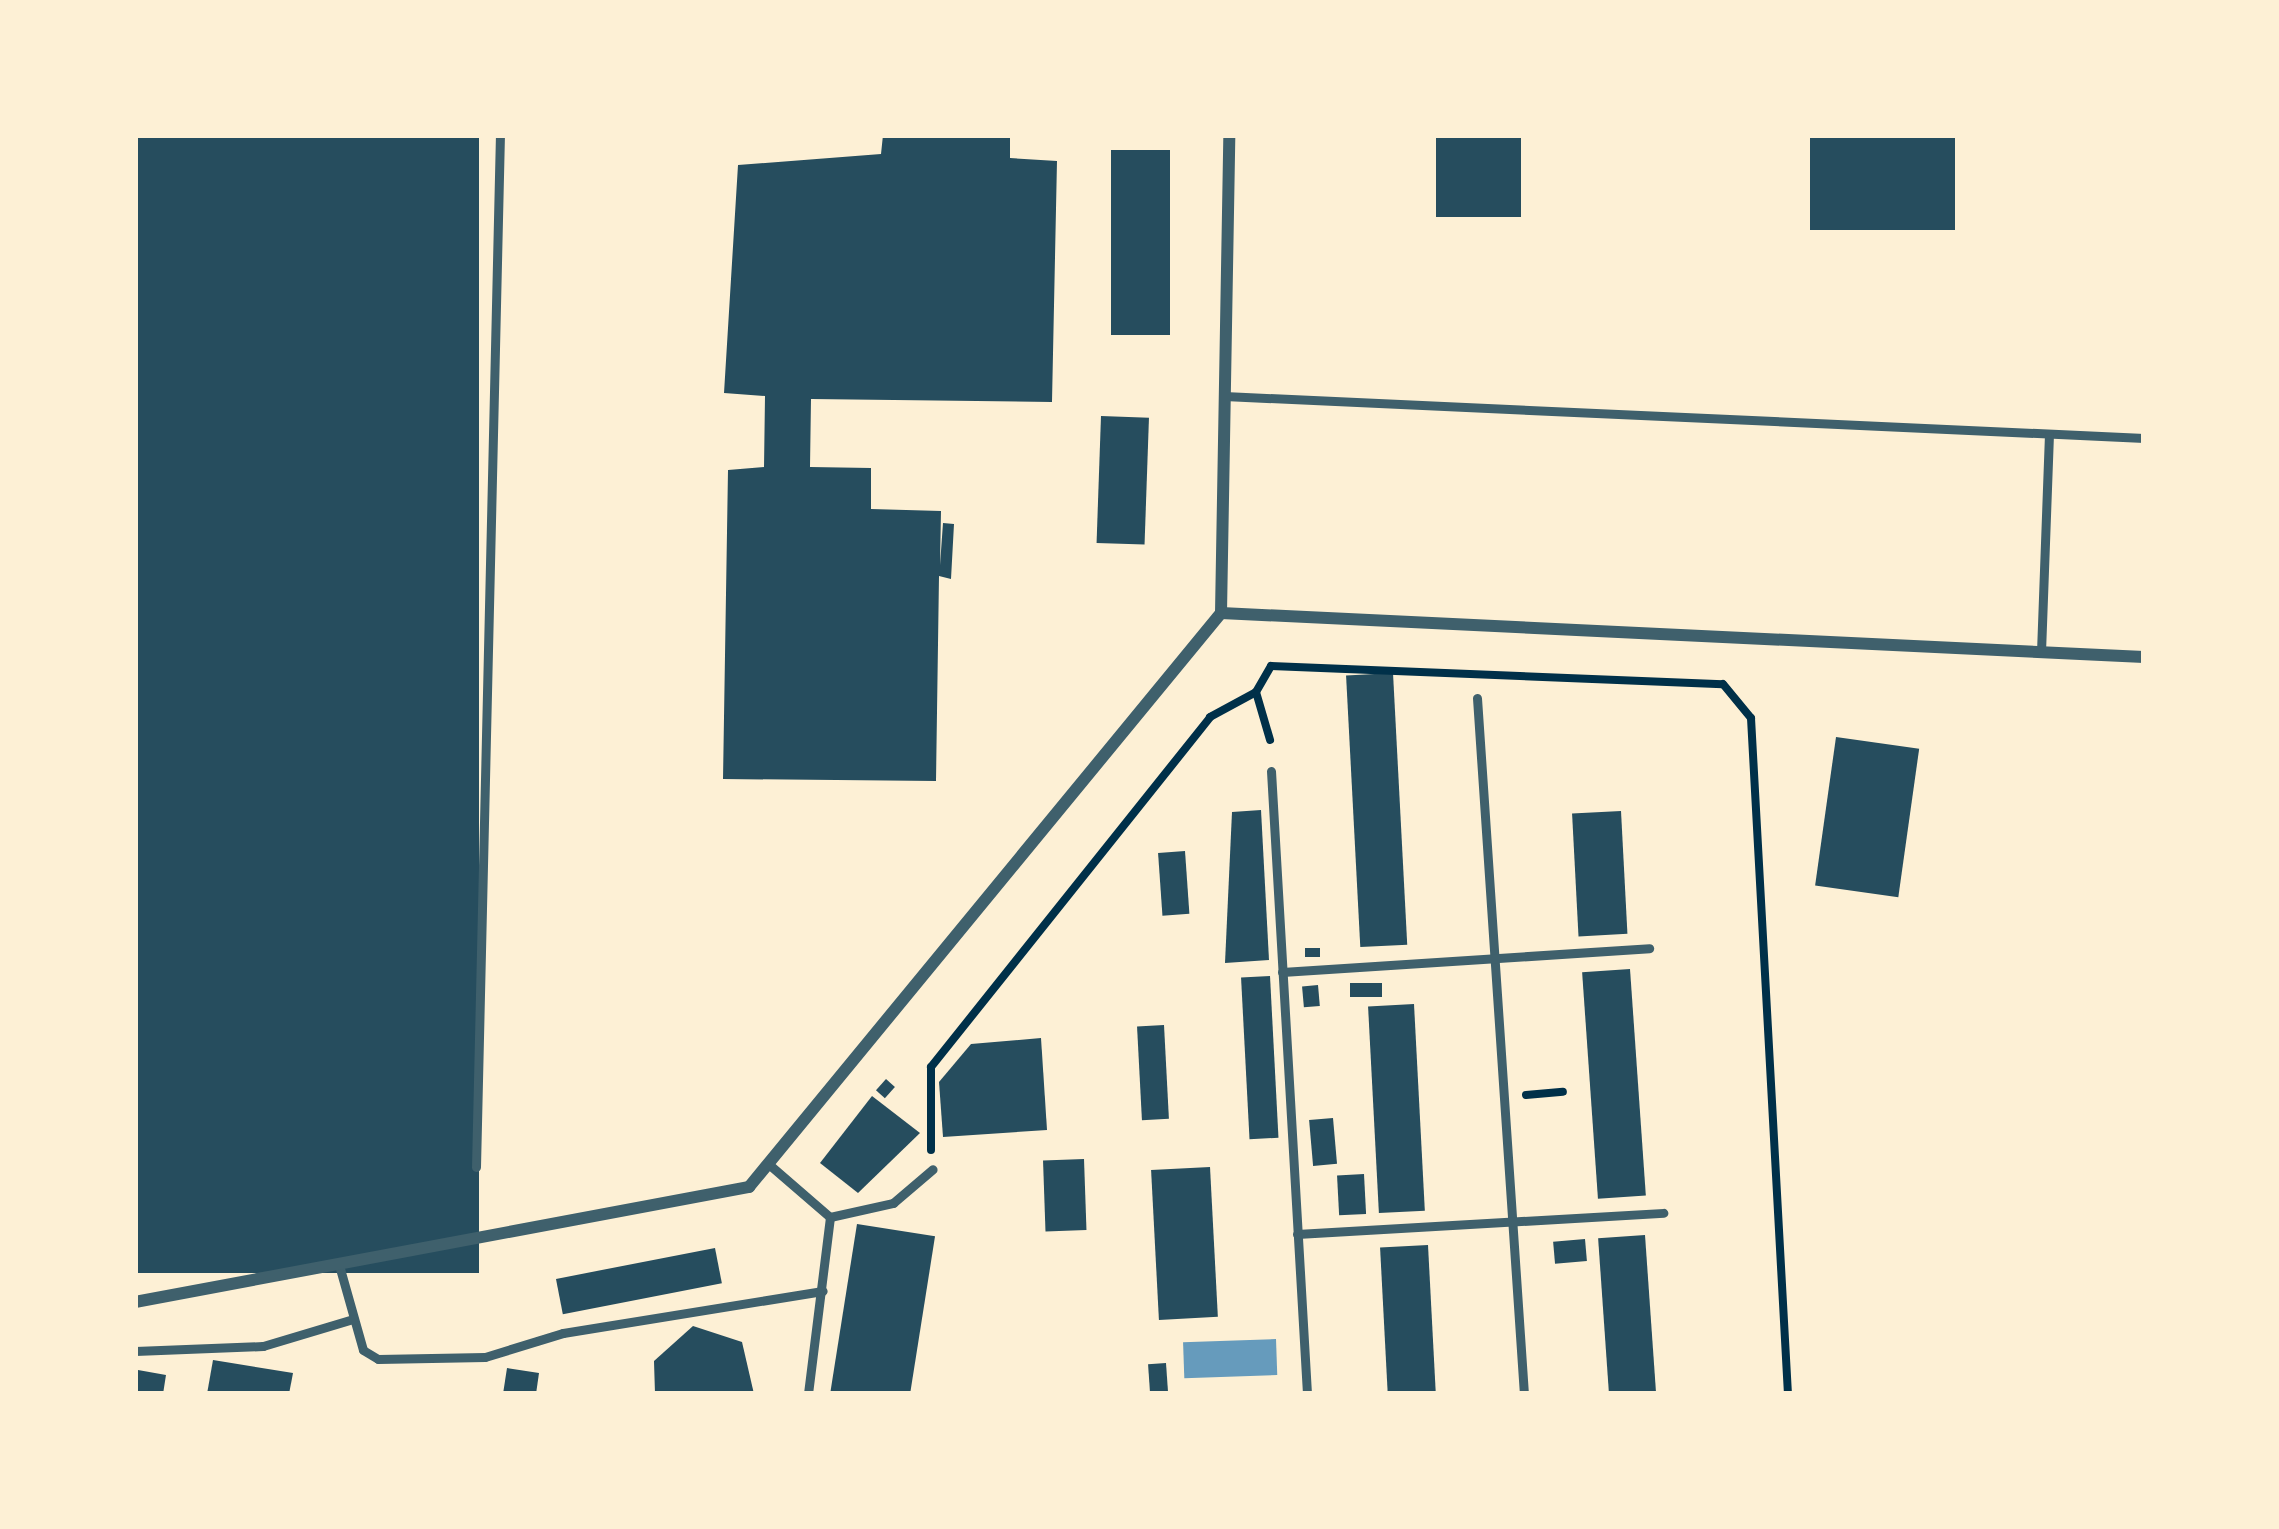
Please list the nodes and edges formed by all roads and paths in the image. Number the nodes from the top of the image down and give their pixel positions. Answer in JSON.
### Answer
{"nodes":[{"id":1,"x":500,"y":135,"type":"edge"},
{"id":2,"x":1229,"y":135,"type":"edge"},
{"id":3,"x":1224,"y":396,"type":"junction"},
{"id":4,"x":2049,"y":434,"type":"junction"},
{"id":5,"x":2144,"y":438,"type":"edge"},
{"id":6,"x":1221,"y":613,"type":"junction"},
{"id":7,"x":2041,"y":652,"type":"junction"},
{"id":8,"x":2144,"y":657,"type":"edge"},
{"id":9,"x":1256,"y":692,"type":"junction"},
{"id":10,"x":1477,"y":698,"type":"dead end"},
{"id":11,"x":1270,"y":740,"type":"dead end"},
{"id":12,"x":1271,"y":771,"type":"dead end"},
{"id":13,"x":1649,"y":949,"type":"dead end"},
{"id":14,"x":1498,"y":958,"type":"junction"},
{"id":15,"x":1282,"y":973,"type":"junction"},
{"id":16,"x":1563,"y":1092,"type":"dead end"},
{"id":17,"x":1507,"y":1096,"type":"junction"},
{"id":18,"x":476,"y":1166,"type":"dead end"},
{"id":19,"x":772,"y":1167,"type":"junction"},
{"id":20,"x":933,"y":1169,"type":"joint"},
{"id":21,"x":1663,"y":1214,"type":"dead end"},
{"id":22,"x":830,"y":1217,"type":"junction"},
{"id":23,"x":1514,"y":1221,"type":"junction"},
{"id":24,"x":1298,"y":1234,"type":"junction"},
{"id":25,"x":339,"y":1265,"type":"junction"},
{"id":26,"x":823,"y":1291,"type":"junction"},
{"id":27,"x":135,"y":1302,"type":"edge"},
{"id":28,"x":353,"y":1319,"type":"junction"},
{"id":29,"x":135,"y":1351,"type":"edge"},
{"id":30,"x":808,"y":1394,"type":"edge"},
{"id":31,"x":1307,"y":1394,"type":"edge"},
{"id":32,"x":1524,"y":1394,"type":"edge"},
{"id":33,"x":1788,"y":1394,"type":"edge"}],
"edges":[{"from":1,"to":18,"type":"lane"},
{"from":2,"to":3,"type":"street"},
{"from":3,"to":4,"type":"lane"},
{"from":3,"to":6,"type":"street"},
{"from":4,"to":5,"type":"lane"},
{"from":4,"to":7,"type":"lane"},
{"from":6,"to":7,"type":"street"},
{"from":6,"to":19,"type":"street"},
{"from":7,"to":8,"type":"street"},
{"from":9,"to":11,"type":"path"},
{"from":9,"to":20,"type":"path"},
{"from":9,"to":33,"type":"path"},
{"from":10,"to":14,"type":"lane"},
{"from":12,"to":15,"type":"lane"},
{"from":13,"to":14,"type":"lane"},
{"from":14,"to":15,"type":"lane"},
{"from":14,"to":17,"type":"lane"},
{"from":15,"to":24,"type":"lane"},
{"from":16,"to":17,"type":"path"},
{"from":17,"to":23,"type":"lane"},
{"from":19,"to":22,"type":"lane"},
{"from":19,"to":25,"type":"street"},
{"from":20,"to":22,"type":"lane"},
{"from":21,"to":23,"type":"lane"},
{"from":22,"to":26,"type":"lane"},
{"from":23,"to":24,"type":"lane"},
{"from":23,"to":32,"type":"lane"},
{"from":24,"to":31,"type":"lane"},
{"from":25,"to":27,"type":"street"},
{"from":25,"to":28,"type":"lane"},
{"from":26,"to":28,"type":"lane"},
{"from":26,"to":30,"type":"lane"},
{"from":28,"to":29,"type":"lane"}]}
